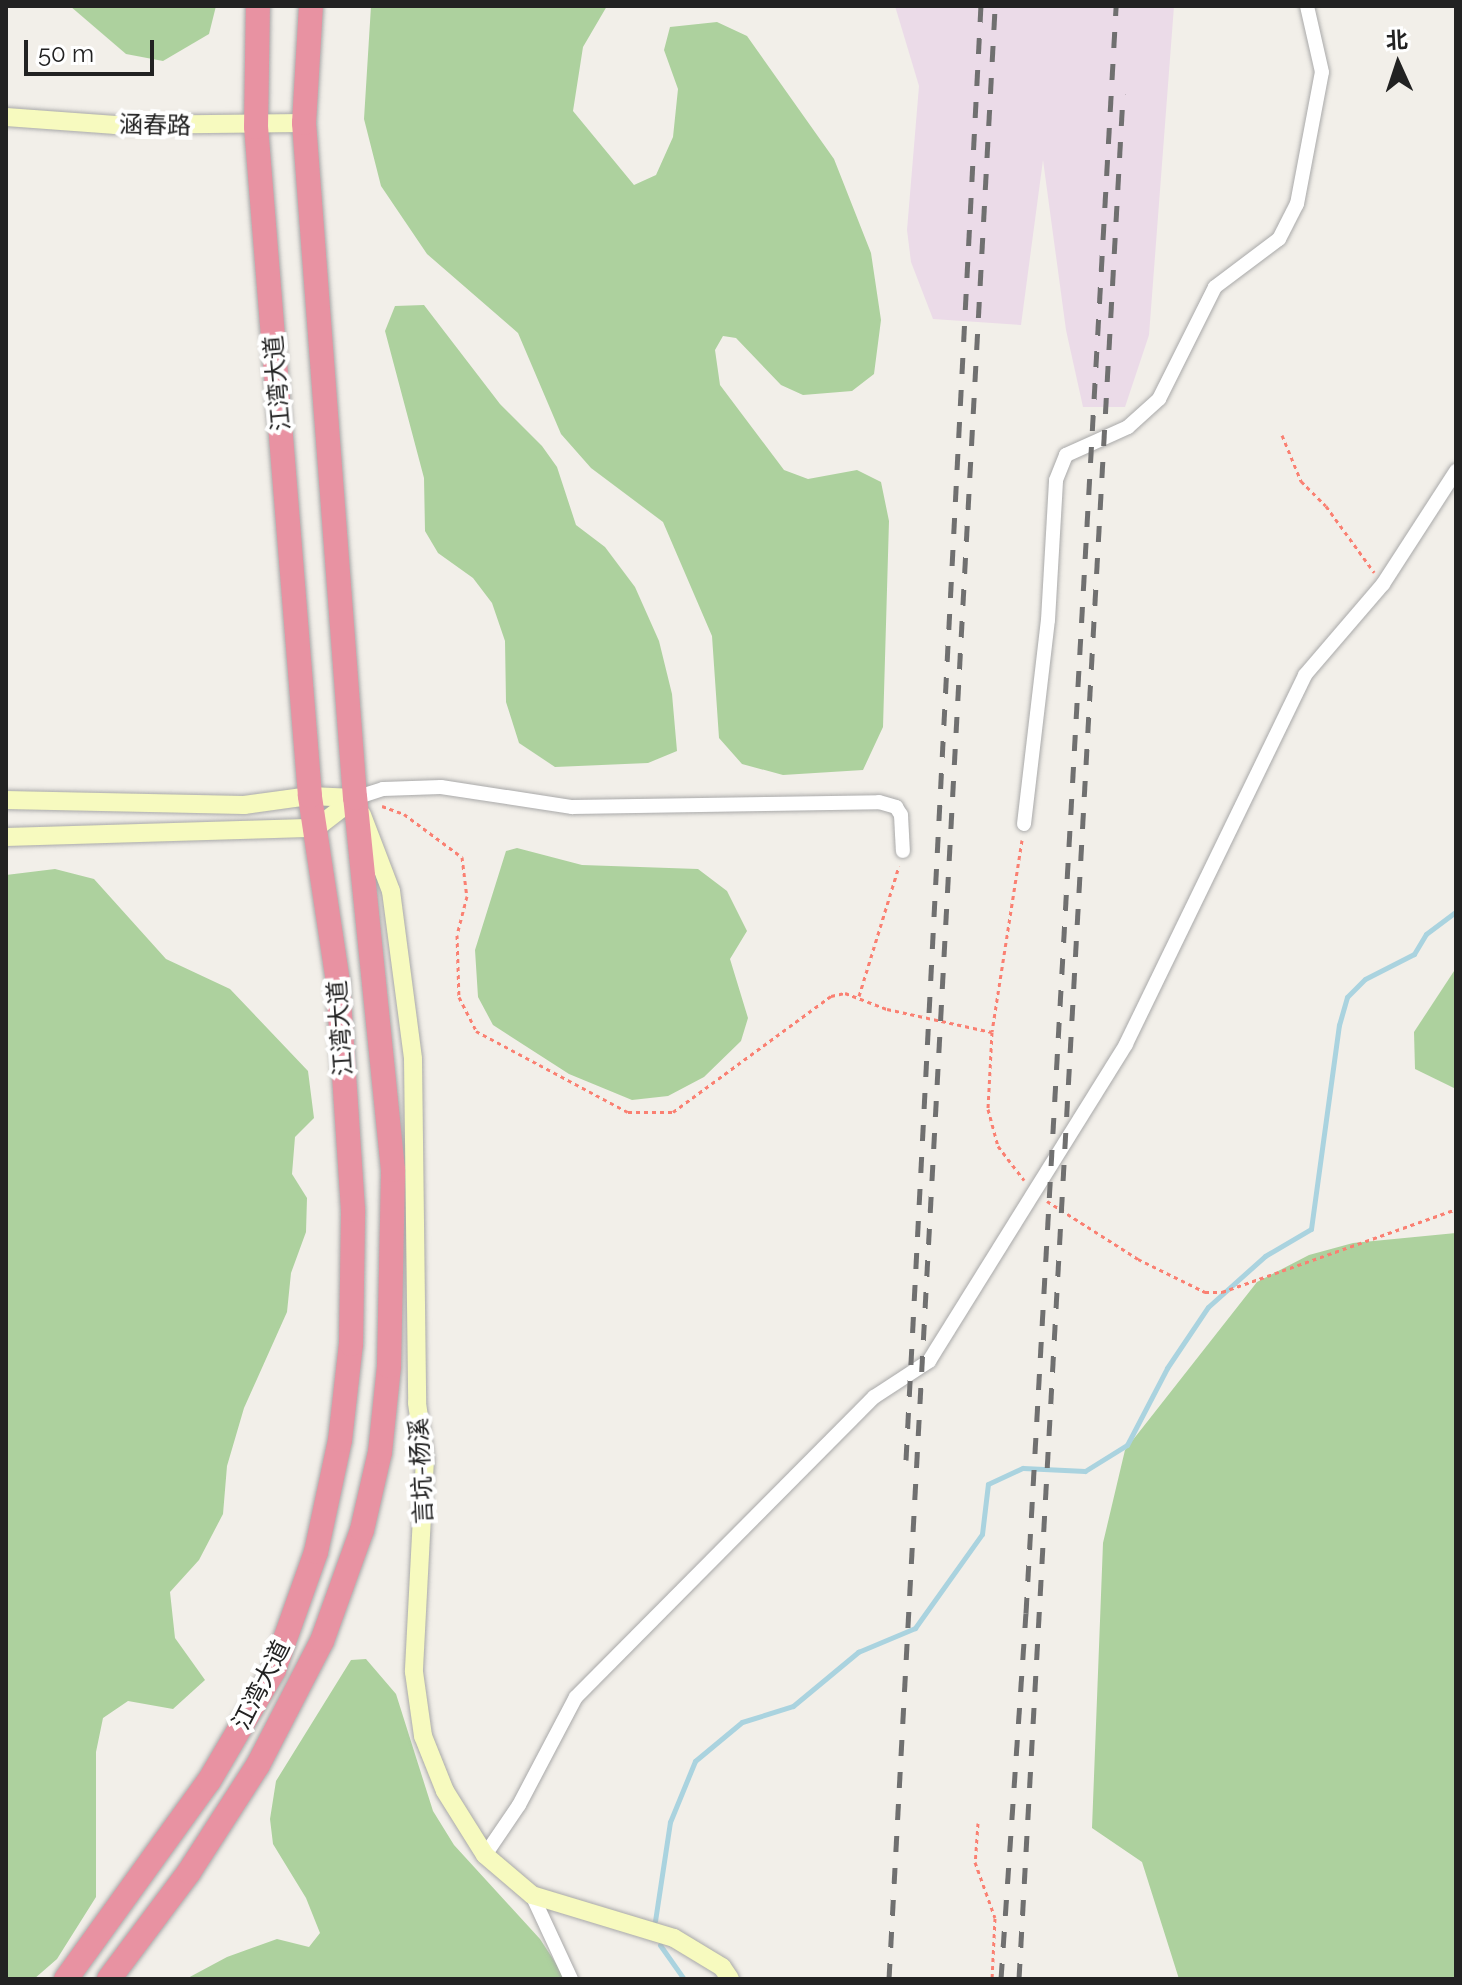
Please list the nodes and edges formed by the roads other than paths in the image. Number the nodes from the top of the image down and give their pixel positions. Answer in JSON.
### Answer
{"nodes":[{"id":1,"x":258,"y":6,"type":"edge"},
{"id":2,"x":311,"y":6,"type":"edge"},
{"id":3,"x":1307,"y":6,"type":"edge"},
{"id":4,"x":6,"y":117,"type":"edge"},
{"id":5,"x":304,"y":123,"type":"junction"},
{"id":6,"x":256,"y":127,"type":"junction"},
{"id":7,"x":1456,"y":471,"type":"edge"},
{"id":8,"x":310,"y":796,"type":"junction"},
{"id":9,"x":355,"y":798,"type":"junction"},
{"id":10,"x":6,"y":800,"type":"edge"},
{"id":11,"x":1024,"y":824,"type":"road end"},
{"id":12,"x":316,"y":828,"type":"junction"},
{"id":13,"x":6,"y":837,"type":"edge"},
{"id":14,"x":903,"y":851,"type":"road end"},
{"id":15,"x":485,"y":1855,"type":"junction"},
{"id":16,"x":532,"y":1895,"type":"junction"},
{"id":17,"x":66,"y":1979,"type":"edge"},
{"id":18,"x":109,"y":1979,"type":"edge"},
{"id":19,"x":571,"y":1979,"type":"edge"},
{"id":20,"x":730,"y":1979,"type":"edge"}],
"edges":[{"from":1,"to":6,"type":"highway","name":"江湾大道"},
{"from":2,"to":5,"type":"highway","name":"江湾大道"},
{"from":3,"to":11,"type":"street"},
{"from":4,"to":6,"type":"main road","name":"涵春路"},
{"from":5,"to":6,"type":"main road","name":"涵春路"},
{"from":5,"to":9,"type":"highway","name":"江湾大道"},
{"from":6,"to":8,"type":"highway","name":"江湾大道"},
{"from":7,"to":15,"type":"street"},
{"from":8,"to":9,"type":"main road"},
{"from":8,"to":10,"type":"main road"},
{"from":8,"to":12,"type":"highway","name":"江湾大道"},
{"from":9,"to":12,"type":"main road"},
{"from":9,"to":14,"type":"street"},
{"from":9,"to":15,"type":"main road","name":"言坑-杨溪"},
{"from":9,"to":18,"type":"highway","name":"江湾大道"},
{"from":12,"to":13,"type":"main road"},
{"from":12,"to":17,"type":"highway","name":"江湾大道"},
{"from":15,"to":16,"type":"main road","name":"言坑-杨溪"},
{"from":16,"to":19,"type":"street"},
{"from":16,"to":20,"type":"main road","name":"言坑-杨溪"}]}
